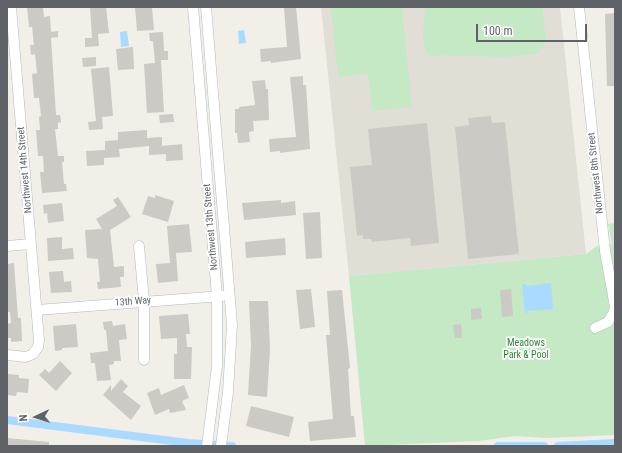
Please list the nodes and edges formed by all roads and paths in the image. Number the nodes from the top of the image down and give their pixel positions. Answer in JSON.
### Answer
{"nodes":[{"id":1,"x":11,"y":7,"type":"edge"},
{"id":2,"x":193,"y":7,"type":"edge"},
{"id":3,"x":206,"y":7,"type":"edge"},
{"id":4,"x":579,"y":7,"type":"edge"},
{"id":5,"x":31,"y":244,"type":"junction"},
{"id":6,"x":7,"y":246,"type":"edge"},
{"id":7,"x":139,"y":246,"type":"dead end"},
{"id":8,"x":230,"y":295,"type":"junction"},
{"id":9,"x":217,"y":296,"type":"junction"},
{"id":10,"x":144,"y":301,"type":"junction"},
{"id":11,"x":37,"y":310,"type":"junction"},
{"id":12,"x":595,"y":328,"type":"dead end"},
{"id":13,"x":7,"y":355,"type":"edge"},
{"id":14,"x":144,"y":360,"type":"dead end"},
{"id":15,"x":207,"y":446,"type":"edge"},
{"id":16,"x":221,"y":446,"type":"edge"}],
"edges":[{"from":1,"to":5,"type":"street","name":"Northwest 14th Street"},
{"from":2,"to":9,"type":"street","name":"Northwest 13th Street"},
{"from":3,"to":8,"type":"street","name":"Northwest 13th Street"},
{"from":4,"to":12,"type":"street","name":"Northwest 8th Street"},
{"from":5,"to":6,"type":"street"},
{"from":5,"to":11,"type":"street","name":"Northwest 14th Street"},
{"from":7,"to":10,"type":"street"},
{"from":8,"to":9,"type":"street","name":"13th Way"},
{"from":8,"to":16,"type":"street","name":"Northwest 13th Street"},
{"from":9,"to":10,"type":"street","name":"13th Way"},
{"from":9,"to":15,"type":"street","name":"Northwest 13th Street"},
{"from":10,"to":11,"type":"street","name":"13th Way"},
{"from":10,"to":14,"type":"street"},
{"from":11,"to":13,"type":"street","name":"Northwest 14th Street"}]}
